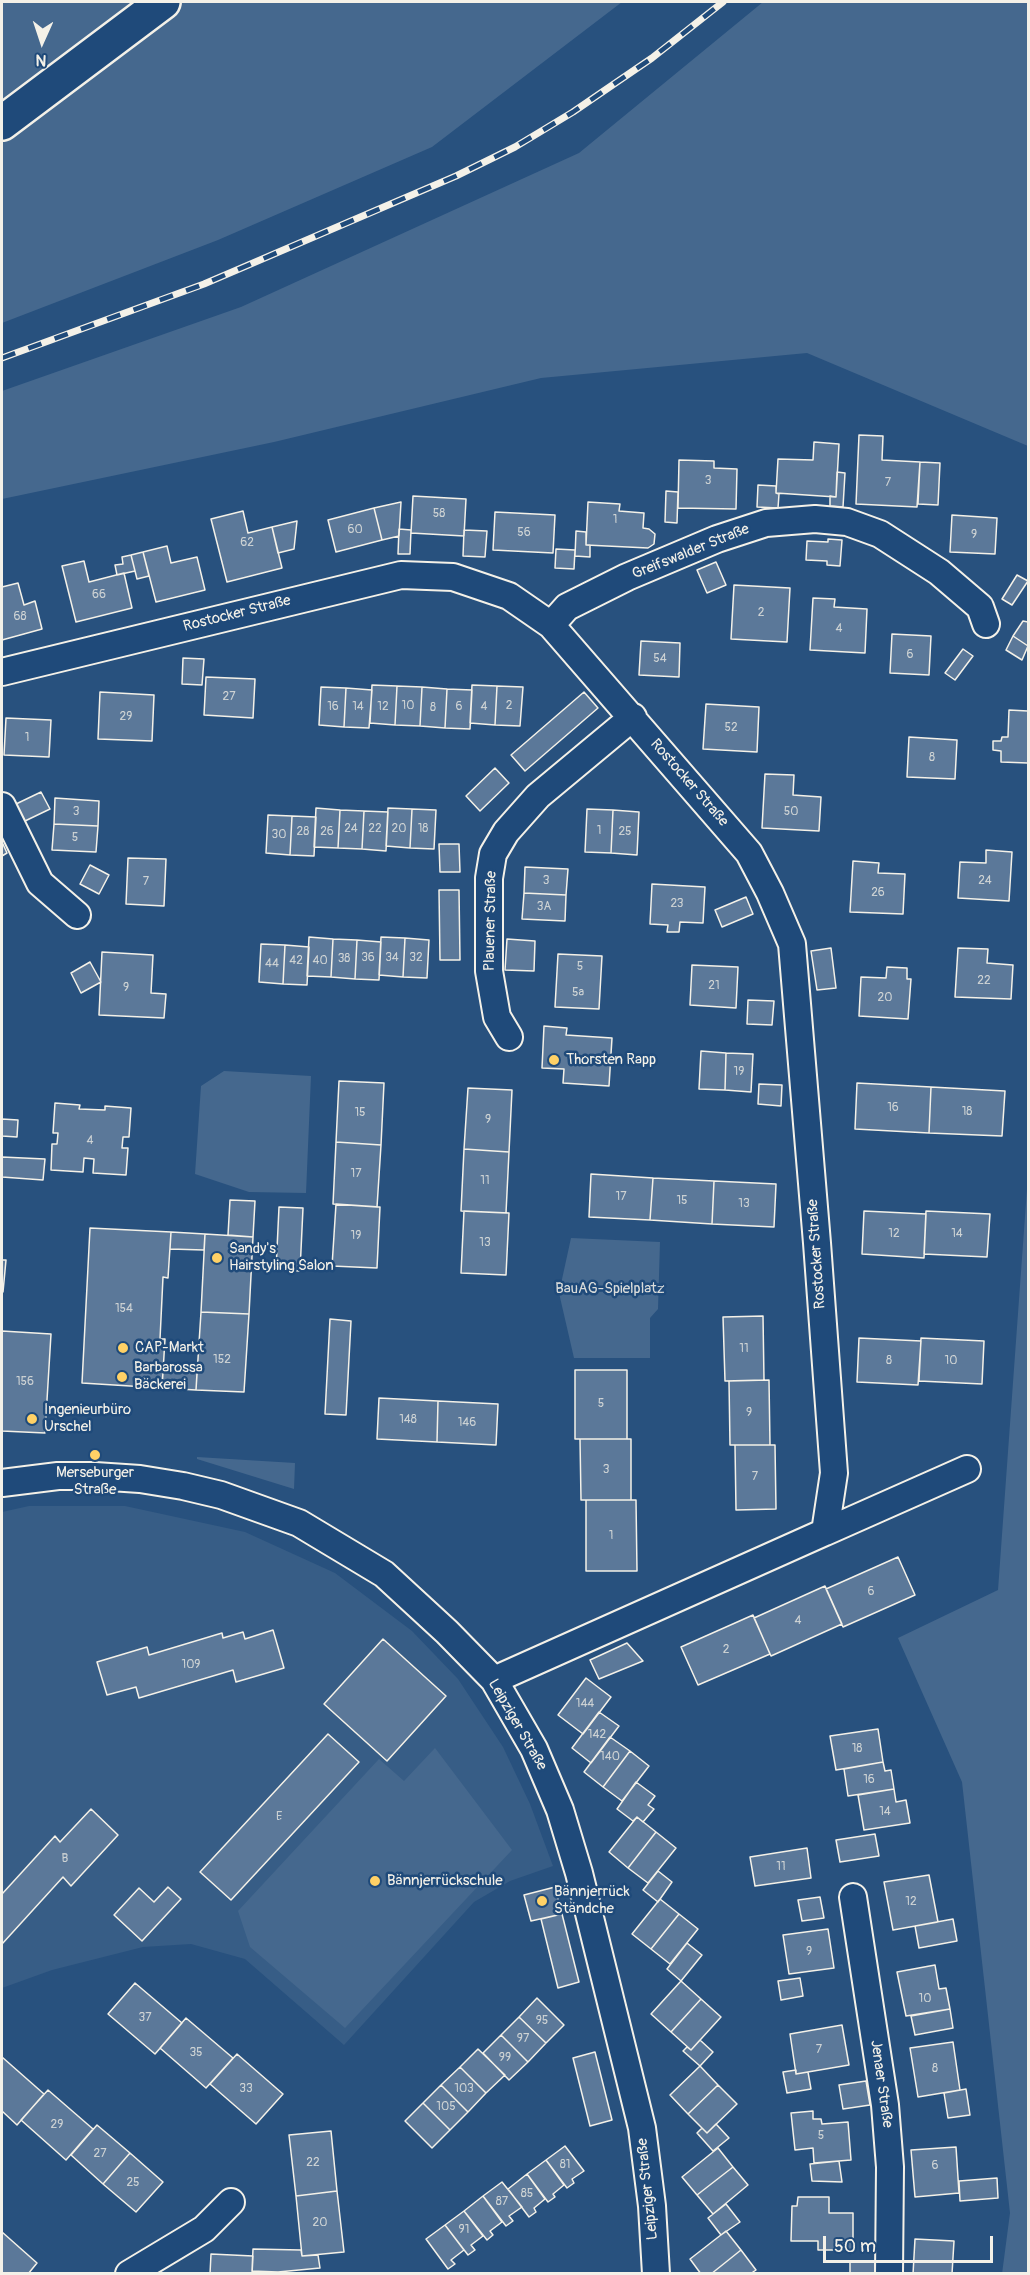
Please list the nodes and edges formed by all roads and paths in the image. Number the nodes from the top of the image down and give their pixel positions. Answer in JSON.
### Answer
{"nodes":[{"id":1,"x":163,"y":2,"type":"edge"},
{"id":2,"x":2,"y":123,"type":"edge"},
{"id":3,"x":986,"y":624,"type":"dead end"},
{"id":4,"x":551,"y":625,"type":"junction"},
{"id":5,"x":2,"y":672,"type":"edge"},
{"id":6,"x":633,"y":717,"type":"junction"},
{"id":7,"x":2,"y":806,"type":"edge"},
{"id":8,"x":77,"y":915,"type":"dead end"},
{"id":9,"x":509,"y":1037,"type":"dead end"},
{"id":10,"x":967,"y":1469,"type":"dead end"},
{"id":11,"x":2,"y":1483,"type":"edge"},
{"id":12,"x":825,"y":1532,"type":"junction"},
{"id":13,"x":494,"y":1680,"type":"junction"},
{"id":14,"x":853,"y":1897,"type":"dead end"},
{"id":15,"x":231,"y":2202,"type":"dead end"},
{"id":16,"x":129,"y":2274,"type":"edge"},
{"id":17,"x":656,"y":2274,"type":"edge"},
{"id":18,"x":889,"y":2274,"type":"edge"}],
"edges":[{"from":1,"to":2,"type":"street"},
{"from":3,"to":4,"type":"street","name":"Greifswalder Straße"},
{"from":4,"to":5,"type":"street","name":"Rostocker Straße"},
{"from":4,"to":6,"type":"street","name":"Rostocker Straße"},
{"from":6,"to":9,"type":"street","name":"Plauener Straße"},
{"from":6,"to":12,"type":"street","name":"Rostocker Straße"},
{"from":7,"to":8,"type":"street"},
{"from":10,"to":12,"type":"street"},
{"from":11,"to":13,"type":"street","name":"Leipziger Straße"},
{"from":12,"to":13,"type":"street"},
{"from":13,"to":17,"type":"street","name":"Leipziger Straße"},
{"from":14,"to":18,"type":"street","name":"Jenaer Straße"},
{"from":15,"to":16,"type":"street"}]}
